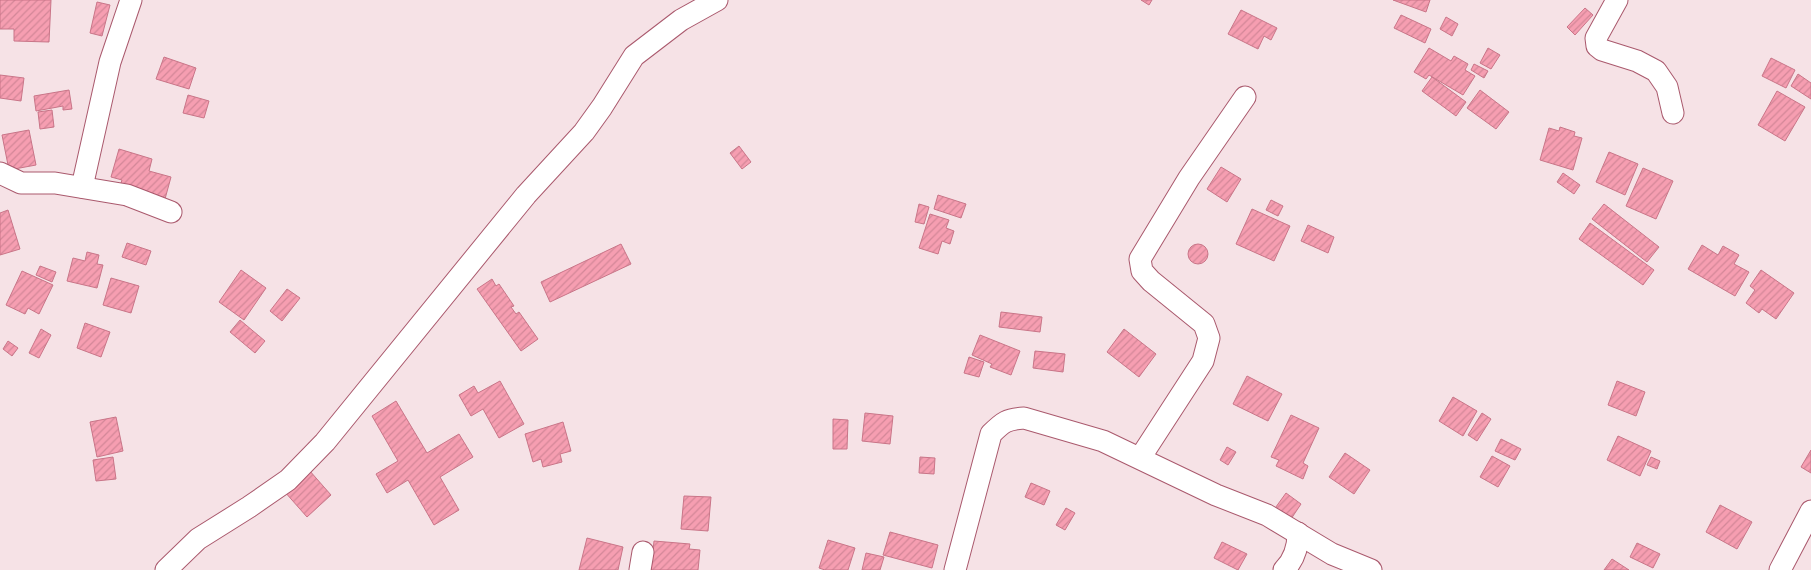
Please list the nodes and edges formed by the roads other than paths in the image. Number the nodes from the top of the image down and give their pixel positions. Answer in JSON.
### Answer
{"nodes":[{"id":1,"x":131,"y":0,"type":"edge"},
{"id":2,"x":718,"y":0,"type":"edge"},
{"id":3,"x":1617,"y":0,"type":"edge"},
{"id":4,"x":1245,"y":97,"type":"dead end"},
{"id":5,"x":1673,"y":112,"type":"dead end"},
{"id":6,"x":0,"y":173,"type":"edge"},
{"id":7,"x":82,"y":187,"type":"junction"},
{"id":8,"x":171,"y":212,"type":"dead end"},
{"id":9,"x":1140,"y":458,"type":"junction"},
{"id":10,"x":1811,"y":511,"type":"edge"},
{"id":11,"x":1298,"y":533,"type":"junction"},
{"id":12,"x":166,"y":570,"type":"edge"},
{"id":13,"x":955,"y":570,"type":"edge"},
{"id":14,"x":1284,"y":570,"type":"edge"},
{"id":15,"x":1371,"y":570,"type":"edge"},
{"id":16,"x":1780,"y":570,"type":"edge"}],
"edges":[{"from":1,"to":7,"type":"street"},
{"from":2,"to":12,"type":"street"},
{"from":3,"to":5,"type":"street"},
{"from":4,"to":9,"type":"street"},
{"from":6,"to":7,"type":"street"},
{"from":7,"to":8,"type":"street"},
{"from":9,"to":11,"type":"street"},
{"from":9,"to":13,"type":"street"},
{"from":10,"to":16,"type":"street"},
{"from":11,"to":14,"type":"street"},
{"from":11,"to":15,"type":"street"}]}
